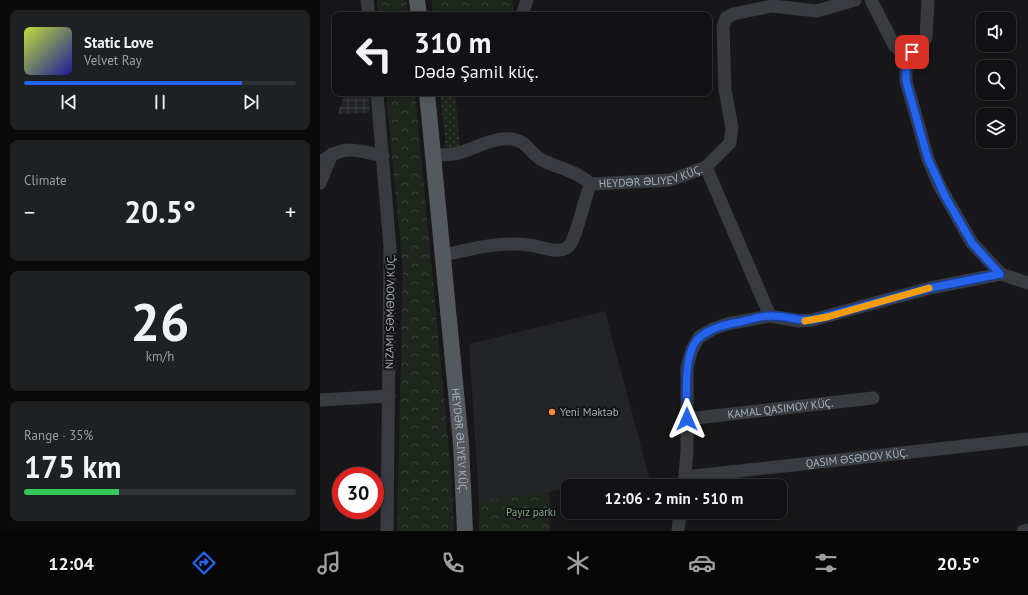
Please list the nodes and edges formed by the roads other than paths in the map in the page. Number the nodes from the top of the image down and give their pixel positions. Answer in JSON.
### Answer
{"nodes":[{"id":1,"x":367,"y":0,"type":"edge"},
{"id":2,"x":417,"y":0,"type":"edge"},
{"id":3,"x":527,"y":0,"type":"edge"},
{"id":4,"x":855,"y":0,"type":"edge"},
{"id":5,"x":871,"y":0,"type":"edge"},
{"id":6,"x":928,"y":0,"type":"edge"},
{"id":7,"x":369,"y":12,"type":"edge"},
{"id":8,"x":419,"y":12,"type":"edge"},
{"id":9,"x":523,"y":12,"type":"edge"},
{"id":10,"x":908,"y":58,"type":"junction"},
{"id":11,"x":377,"y":96,"type":"edge"},
{"id":12,"x":427,"y":96,"type":"edge"},
{"id":13,"x":332,"y":154,"type":"junction"},
{"id":14,"x":434,"y":155,"type":"junction"},
{"id":15,"x":383,"y":156,"type":"junction"},
{"id":16,"x":320,"y":162,"type":"edge"},
{"id":17,"x":706,"y":167,"type":"junction"},
{"id":18,"x":320,"y":183,"type":"edge"},
{"id":19,"x":591,"y":184,"type":"junction"},
{"id":20,"x":444,"y":255,"type":"junction"},
{"id":21,"x":1000,"y":274,"type":"junction"},
{"id":22,"x":1028,"y":283,"type":"edge"},
{"id":23,"x":770,"y":316,"type":"junction"},
{"id":24,"x":389,"y":396,"type":"junction"},
{"id":25,"x":873,"y":398,"type":"dead end"},
{"id":26,"x":320,"y":400,"type":"edge"},
{"id":27,"x":687,"y":419,"type":"junction"},
{"id":28,"x":1028,"y":439,"type":"edge"},
{"id":29,"x":685,"y":479,"type":"edge"},
{"id":30,"x":709,"y":479,"type":"edge"},
{"id":31,"x":679,"y":519,"type":"edge"},
{"id":32,"x":1028,"y":530,"type":"edge"},
{"id":33,"x":387,"y":531,"type":"edge"},
{"id":34,"x":465,"y":531,"type":"edge"},
{"id":35,"x":678,"y":531,"type":"edge"},
{"id":36,"x":1023,"y":531,"type":"edge"}],
"edges":[{"from":1,"to":7,"type":"street"},
{"from":2,"to":8,"type":"main road"},
{"from":3,"to":9,"type":"street"},
{"from":4,"to":17,"type":"street","name":"HEYDƏR ƏLIYEV KÜÇ."},
{"from":5,"to":10,"type":"street"},
{"from":6,"to":10,"type":"street"},
{"from":10,"to":21,"type":"street"},
{"from":11,"to":15,"type":"street","name":"NIZAMI SƏMƏDOV KÜÇ."},
{"from":12,"to":14,"type":"main road","name":"HEYDƏR ƏLIYEV KÜÇ."},
{"from":13,"to":15,"type":"street"},
{"from":13,"to":16,"type":"street"},
{"from":13,"to":18,"type":"street"},
{"from":14,"to":19,"type":"street"},
{"from":14,"to":20,"type":"main road","name":"HEYDƏR ƏLIYEV KÜÇ."},
{"from":15,"to":24,"type":"street","name":"NIZAMI SƏMƏDOV KÜÇ."},
{"from":17,"to":19,"type":"street","name":"HEYDƏR ƏLIYEV KÜÇ."},
{"from":17,"to":23,"type":"street"},
{"from":19,"to":20,"type":"street","name":"HEYDƏR ƏLIYEV KÜÇ."},
{"from":20,"to":34,"type":"main road","name":"HEYDƏR ƏLIYEV KÜÇ."},
{"from":21,"to":22,"type":"street"},
{"from":21,"to":23,"type":"street"},
{"from":23,"to":27,"type":"street"},
{"from":24,"to":26,"type":"street"},
{"from":24,"to":33,"type":"street","name":"NIZAMI SƏMƏDOV KÜÇ."},
{"from":25,"to":27,"type":"street"},
{"from":27,"to":29,"type":"street"},
{"from":28,"to":30,"type":"street"},
{"from":31,"to":35,"type":"street"},
{"from":32,"to":36,"type":"street"}]}
